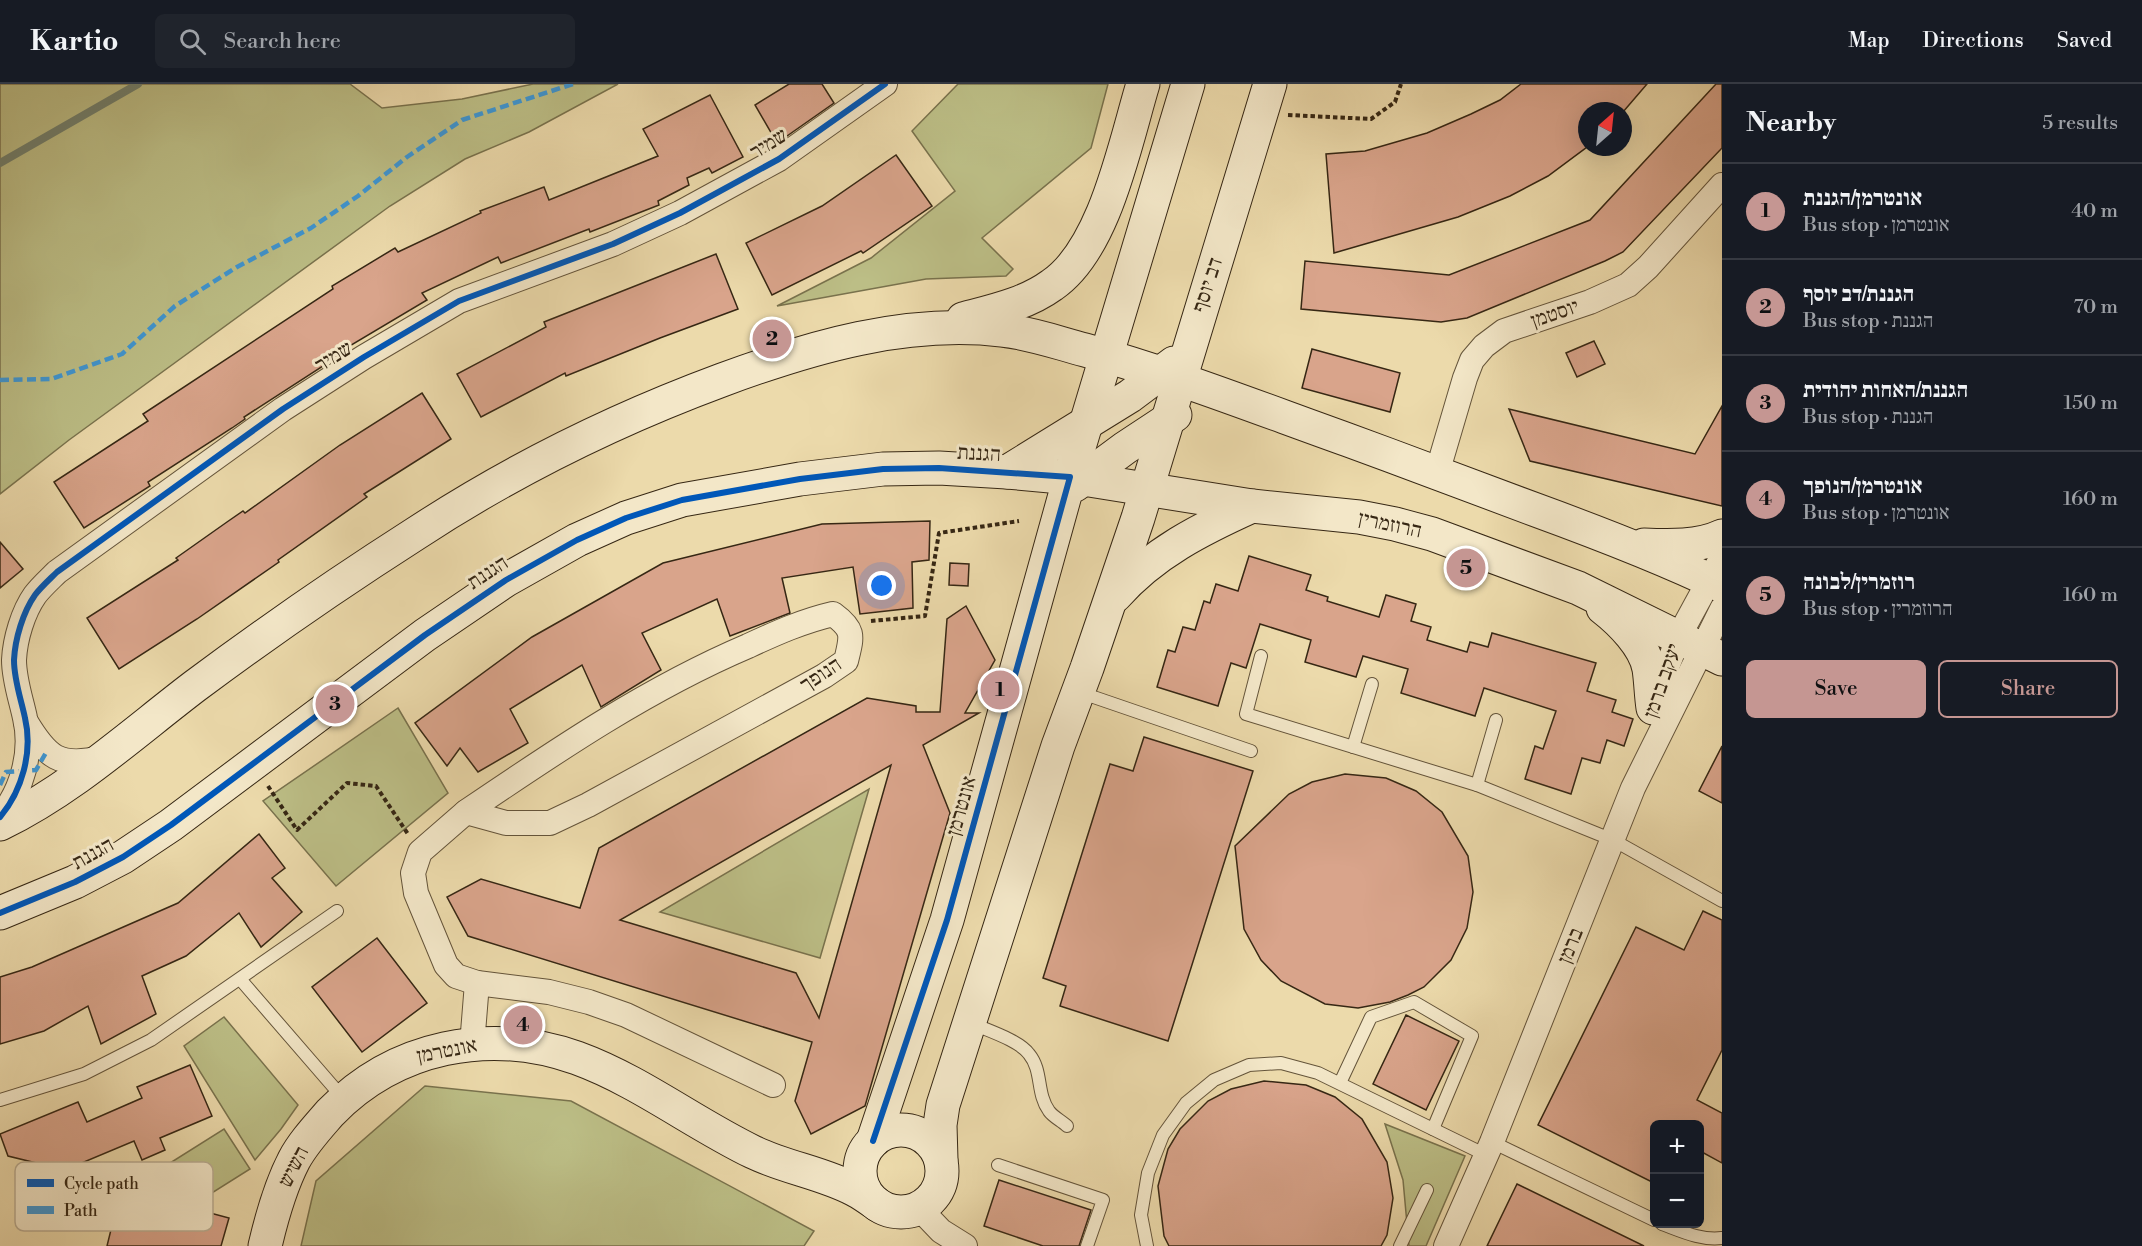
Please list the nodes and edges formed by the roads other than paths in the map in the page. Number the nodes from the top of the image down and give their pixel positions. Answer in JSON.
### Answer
{"nodes":[{"id":1,"x":885,"y":84,"type":"edge"},
{"id":2,"x":1143,"y":84,"type":"edge"},
{"id":3,"x":1188,"y":84,"type":"edge"},
{"id":4,"x":1266,"y":99,"type":"edge"},
{"id":5,"x":1722,"y":185,"type":"edge"},
{"id":6,"x":926,"y":329,"type":"junction"},
{"id":7,"x":1106,"y":356,"type":"junction"},
{"id":8,"x":1170,"y":376,"type":"junction"},
{"id":9,"x":1216,"y":392,"type":"junction"},
{"id":10,"x":1167,"y":419,"type":"junction"},
{"id":11,"x":1085,"y":425,"type":"junction"},
{"id":12,"x":1007,"y":472,"type":"junction"},
{"id":13,"x":1437,"y":473,"type":"junction"},
{"id":14,"x":1073,"y":483,"type":"junction"},
{"id":15,"x":1147,"y":487,"type":"junction"},
{"id":16,"x":1252,"y":506,"type":"junction"},
{"id":17,"x":1722,"y":536,"type":"edge"},
{"id":18,"x":1630,"y":545,"type":"junction"},
{"id":19,"x":1719,"y":583,"type":"edge"},
{"id":20,"x":1578,"y":588,"type":"junction"},
{"id":21,"x":1111,"y":600,"type":"junction"},
{"id":22,"x":1701,"y":648,"type":"edge"},
{"id":23,"x":1261,"y":656,"type":"dead end"},
{"id":24,"x":1372,"y":684,"type":"dead end"},
{"id":25,"x":1078,"y":692,"type":"junction"},
{"id":26,"x":1653,"y":708,"type":"junction"},
{"id":27,"x":1496,"y":720,"type":"dead end"},
{"id":28,"x":26,"y":722,"type":"junction"},
{"id":29,"x":1353,"y":747,"type":"junction"},
{"id":30,"x":1251,"y":751,"type":"dead end"},
{"id":31,"x":106,"y":756,"type":"junction"},
{"id":32,"x":1477,"y":785,"type":"junction"},
{"id":33,"x":1633,"y":788,"type":"junction"},
{"id":34,"x":466,"y":812,"type":"junction"},
{"id":35,"x":0,"y":817,"type":"edge"},
{"id":36,"x":0,"y":824,"type":"edge"},
{"id":37,"x":1613,"y":840,"type":"junction"},
{"id":38,"x":1722,"y":900,"type":"edge"},
{"id":39,"x":338,"y":911,"type":"dead end"},
{"id":40,"x":0,"y":913,"type":"edge"},
{"id":41,"x":240,"y":979,"type":"junction"},
{"id":42,"x":477,"y":983,"type":"junction"},
{"id":43,"x":969,"y":1023,"type":"junction"},
{"id":44,"x":471,"y":1045,"type":"junction"},
{"id":45,"x":1340,"y":1083,"type":"junction"},
{"id":46,"x":773,"y":1086,"type":"dead end"},
{"id":47,"x":344,"y":1099,"type":"junction"},
{"id":48,"x":0,"y":1100,"type":"edge"},
{"id":49,"x":1067,"y":1126,"type":"dead end"},
{"id":50,"x":1433,"y":1129,"type":"junction"},
{"id":51,"x":868,"y":1147,"type":"junction"},
{"id":52,"x":1489,"y":1148,"type":"junction"},
{"id":53,"x":940,"y":1160,"type":"junction"},
{"id":54,"x":998,"y":1165,"type":"dead end"},
{"id":55,"x":785,"y":1166,"type":"junction"},
{"id":56,"x":1426,"y":1190,"type":"dead end"},
{"id":57,"x":878,"y":1205,"type":"junction"},
{"id":58,"x":919,"y":1208,"type":"junction"},
{"id":59,"x":1650,"y":1218,"type":"edge"},
{"id":60,"x":1672,"y":1228,"type":"edge"},
{"id":61,"x":1722,"y":1238,"type":"edge"},
{"id":62,"x":265,"y":1246,"type":"edge"},
{"id":63,"x":965,"y":1246,"type":"edge"},
{"id":64,"x":1087,"y":1246,"type":"edge"},
{"id":65,"x":1146,"y":1246,"type":"edge"},
{"id":66,"x":1400,"y":1246,"type":"edge"},
{"id":67,"x":1446,"y":1246,"type":"edge"}],
"edges":[{"from":1,"to":28,"type":"street","name":"שמיר"},
{"from":2,"to":6,"type":"street"},
{"from":3,"to":7,"type":"street"},
{"from":4,"to":8,"type":"street","name":"דב יוסף"},
{"from":5,"to":13,"type":"street","name":"יוסטמן"},
{"from":6,"to":7,"type":"street"},
{"from":6,"to":31,"type":"street"},
{"from":7,"to":8,"type":"street"},
{"from":7,"to":11,"type":"street","name":"אונטרמן"},
{"from":8,"to":9,"type":"street"},
{"from":8,"to":10,"type":"street","name":"דב יוסף"},
{"from":8,"to":11,"type":"street"},
{"from":9,"to":10,"type":"street"},
{"from":9,"to":13,"type":"street"},
{"from":10,"to":14,"type":"street"},
{"from":10,"to":15,"type":"street","name":"דב יוסף"},
{"from":11,"to":12,"type":"street"},
{"from":11,"to":14,"type":"street","name":"אונטרמן"},
{"from":12,"to":14,"type":"street","name":"הגננת"},
{"from":12,"to":40,"type":"street","name":"הגננת"},
{"from":13,"to":18,"type":"street"},
{"from":14,"to":15,"type":"street","name":"הרוזמרין"},
{"from":14,"to":51,"type":"street","name":"אונטרמן"},
{"from":15,"to":16,"type":"street","name":"הרוזמרין"},
{"from":15,"to":21,"type":"street"},
{"from":16,"to":20,"type":"street","name":"הרוזמרין"},
{"from":16,"to":21,"type":"street"},
{"from":17,"to":18,"type":"street"},
{"from":18,"to":19,"type":"street"},
{"from":19,"to":22,"type":"street","name":"יעקב ברמן"},
{"from":20,"to":22,"type":"street","name":"הרוזמרין"},
{"from":20,"to":26,"type":"street"},
{"from":21,"to":25,"type":"street"},
{"from":22,"to":26,"type":"street","name":"יעקב ברמן"},
{"from":22,"to":33,"type":"street","name":"ברמן"},
{"from":23,"to":29,"type":"lane"},
{"from":24,"to":29,"type":"lane"},
{"from":25,"to":30,"type":"lane"},
{"from":25,"to":43,"type":"street"},
{"from":26,"to":33,"type":"street","name":"יעקב ברמן"},
{"from":27,"to":32,"type":"lane"},
{"from":28,"to":31,"type":"street","name":"שמיר"},
{"from":28,"to":35,"type":"street","name":"שמיר"},
{"from":29,"to":32,"type":"lane"},
{"from":31,"to":36,"type":"street"},
{"from":32,"to":37,"type":"lane"},
{"from":33,"to":37,"type":"street","name":"ברמן"},
{"from":34,"to":34,"type":"street","name":"הנופך"},
{"from":34,"to":42,"type":"street"},
{"from":37,"to":38,"type":"lane"},
{"from":37,"to":52,"type":"street","name":"ברמן"},
{"from":39,"to":41,"type":"lane"},
{"from":41,"to":47,"type":"lane"},
{"from":41,"to":48,"type":"lane"},
{"from":42,"to":44,"type":"street"},
{"from":42,"to":46,"type":"street"},
{"from":43,"to":49,"type":"lane"},
{"from":43,"to":53,"type":"street"},
{"from":44,"to":47,"type":"street","name":"אונטרמן"},
{"from":44,"to":55,"type":"street","name":"אונטרמן"},
{"from":45,"to":50,"type":"lane"},
{"from":45,"to":50,"type":"lane"},
{"from":45,"to":65,"type":"lane"},
{"from":47,"to":62,"type":"street","name":"השיש"},
{"from":50,"to":52,"type":"lane"},
{"from":51,"to":53,"type":"street"},
{"from":51,"to":55,"type":"street","name":"אונטרמן"},
{"from":51,"to":57,"type":"street"},
{"from":52,"to":59,"type":"lane"},
{"from":52,"to":67,"type":"street","name":"ברמן"},
{"from":53,"to":58,"type":"street"},
{"from":54,"to":64,"type":"lane"},
{"from":55,"to":57,"type":"street","name":"אונטרמן"},
{"from":56,"to":66,"type":"lane"},
{"from":57,"to":58,"type":"street"},
{"from":58,"to":63,"type":"street"},
{"from":60,"to":61,"type":"lane"}]}
